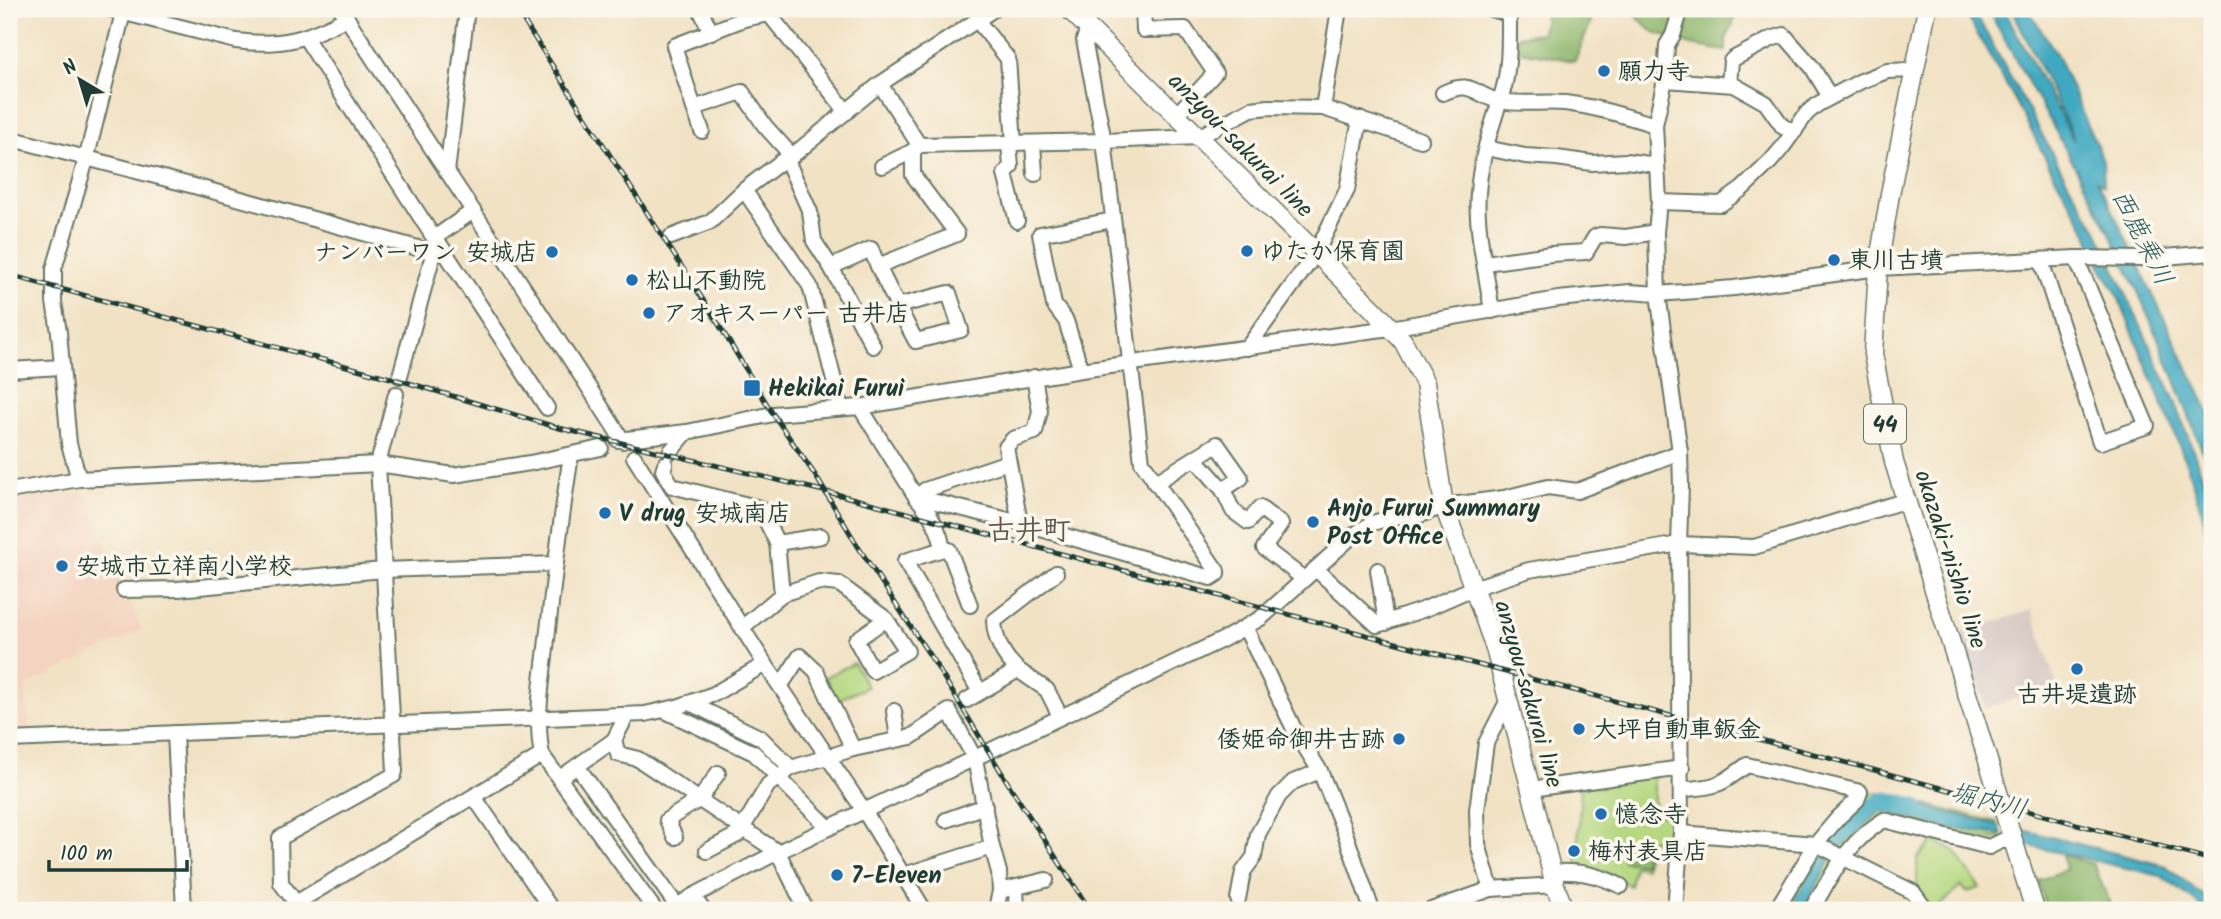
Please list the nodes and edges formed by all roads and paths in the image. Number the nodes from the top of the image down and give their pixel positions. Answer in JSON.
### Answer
{"nodes":[{"id":1,"x":467,"y":9,"type":"edge"},
{"id":2,"x":699,"y":9,"type":"edge"},
{"id":3,"x":994,"y":9,"type":"edge"},
{"id":4,"x":1069,"y":9,"type":"edge"},
{"id":5,"x":1143,"y":9,"type":"edge"},
{"id":6,"x":1339,"y":9,"type":"edge"},
{"id":7,"x":1491,"y":9,"type":"edge"},
{"id":8,"x":1681,"y":9,"type":"edge"},
{"id":9,"x":1927,"y":9,"type":"edge"},
{"id":10,"x":118,"y":10,"type":"edge"},
{"id":11,"x":344,"y":13,"type":"edge"},
{"id":12,"x":742,"y":14,"type":"edge"},
{"id":13,"x":977,"y":20,"type":"junction"},
{"id":14,"x":1088,"y":28,"type":"junction"},
{"id":15,"x":712,"y":32,"type":"junction"},
{"id":16,"x":305,"y":37,"type":"junction"},
{"id":17,"x":1915,"y":70,"type":"junction"},
{"id":18,"x":1665,"y":80,"type":"junction"},
{"id":19,"x":880,"y":84,"type":"junction"},
{"id":20,"x":1729,"y":84,"type":"junction"},
{"id":21,"x":1443,"y":93,"type":"dead end"},
{"id":22,"x":1830,"y":97,"type":"junction"},
{"id":23,"x":1499,"y":101,"type":"junction"},
{"id":24,"x":694,"y":108,"type":"junction"},
{"id":25,"x":1323,"y":108,"type":"junction"},
{"id":26,"x":847,"y":112,"type":"junction"},
{"id":27,"x":1177,"y":114,"type":"junction"},
{"id":28,"x":1360,"y":118,"type":"junction"},
{"id":29,"x":1655,"y":125,"type":"junction"},
{"id":30,"x":702,"y":131,"type":"dead end"},
{"id":31,"x":1795,"y":131,"type":"junction"},
{"id":32,"x":1198,"y":137,"type":"junction"},
{"id":33,"x":9,"y":138,"type":"edge"},
{"id":34,"x":1421,"y":139,"type":"dead end"},
{"id":35,"x":1104,"y":141,"type":"junction"},
{"id":36,"x":1033,"y":143,"type":"junction"},
{"id":37,"x":1011,"y":144,"type":"junction"},
{"id":38,"x":916,"y":148,"type":"junction"},
{"id":39,"x":1486,"y":148,"type":"junction"},
{"id":40,"x":789,"y":157,"type":"junction"},
{"id":41,"x":86,"y":160,"type":"junction"},
{"id":42,"x":1657,"y":165,"type":"junction"},
{"id":43,"x":882,"y":166,"type":"dead end"},
{"id":44,"x":447,"y":172,"type":"junction"},
{"id":45,"x":1035,"y":174,"type":"dead end"},
{"id":46,"x":744,"y":190,"type":"junction"},
{"id":47,"x":1659,"y":202,"type":"junction"},
{"id":48,"x":473,"y":211,"type":"junction"},
{"id":49,"x":1017,"y":220,"type":"dead end"},
{"id":50,"x":1113,"y":220,"type":"junction"},
{"id":51,"x":1656,"y":232,"type":"junction"},
{"id":52,"x":671,"y":237,"type":"dead end"},
{"id":53,"x":435,"y":246,"type":"junction"},
{"id":54,"x":1316,"y":253,"type":"junction"},
{"id":55,"x":2212,"y":253,"type":"edge"},
{"id":56,"x":2076,"y":258,"type":"junction"},
{"id":57,"x":2041,"y":261,"type":"junction"},
{"id":58,"x":1485,"y":263,"type":"junction"},
{"id":59,"x":878,"y":266,"type":"junction"},
{"id":60,"x":831,"y":267,"type":"junction"},
{"id":61,"x":1878,"y":268,"type":"junction"},
{"id":62,"x":1658,"y":294,"type":"junction"},
{"id":63,"x":897,"y":306,"type":"junction"},
{"id":64,"x":1492,"y":311,"type":"junction"},
{"id":65,"x":1390,"y":328,"type":"junction"},
{"id":66,"x":873,"y":346,"type":"dead end"},
{"id":67,"x":1247,"y":348,"type":"junction"},
{"id":68,"x":1132,"y":363,"type":"junction"},
{"id":69,"x":62,"y":367,"type":"junction"},
{"id":70,"x":9,"y":370,"type":"edge"},
{"id":71,"x":1081,"y":370,"type":"junction"},
{"id":72,"x":400,"y":376,"type":"dead end"},
{"id":73,"x":1034,"y":377,"type":"junction"},
{"id":74,"x":396,"y":394,"type":"dead end"},
{"id":75,"x":860,"y":407,"type":"junction"},
{"id":76,"x":548,"y":408,"type":"dead end"},
{"id":77,"x":841,"y":408,"type":"junction"},
{"id":78,"x":687,"y":432,"type":"junction"},
{"id":79,"x":601,"y":448,"type":"dead end"},
{"id":80,"x":1679,"y":452,"type":"junction"},
{"id":81,"x":571,"y":455,"type":"junction"},
{"id":82,"x":634,"y":457,"type":"dead end"},
{"id":83,"x":1196,"y":459,"type":"junction"},
{"id":84,"x":1008,"y":462,"type":"junction"},
{"id":85,"x":378,"y":464,"type":"junction"},
{"id":86,"x":79,"y":479,"type":"junction"},
{"id":87,"x":1155,"y":483,"type":"junction"},
{"id":88,"x":1223,"y":490,"type":"junction"},
{"id":89,"x":9,"y":491,"type":"edge"},
{"id":90,"x":916,"y":497,"type":"junction"},
{"id":91,"x":1907,"y":500,"type":"junction"},
{"id":92,"x":1444,"y":506,"type":"junction"},
{"id":93,"x":1020,"y":523,"type":"junction"},
{"id":94,"x":821,"y":536,"type":"dead end"},
{"id":95,"x":777,"y":542,"type":"junction"},
{"id":96,"x":1679,"y":544,"type":"junction"},
{"id":97,"x":943,"y":549,"type":"junction"},
{"id":98,"x":555,"y":564,"type":"junction"},
{"id":99,"x":1316,"y":569,"type":"junction"},
{"id":100,"x":383,"y":570,"type":"junction"},
{"id":101,"x":1378,"y":570,"type":"dead end"},
{"id":102,"x":1056,"y":573,"type":"dead end"},
{"id":103,"x":1304,"y":579,"type":"junction"},
{"id":104,"x":1473,"y":588,"type":"junction"},
{"id":105,"x":124,"y":590,"type":"dead end"},
{"id":106,"x":782,"y":594,"type":"junction"},
{"id":107,"x":970,"y":605,"type":"dead end"},
{"id":108,"x":886,"y":619,"type":"dead end"},
{"id":109,"x":1386,"y":623,"type":"junction"},
{"id":110,"x":743,"y":627,"type":"junction"},
{"id":111,"x":1245,"y":627,"type":"junction"},
{"id":112,"x":765,"y":664,"type":"junction"},
{"id":113,"x":1018,"y":670,"type":"junction"},
{"id":114,"x":781,"y":685,"type":"junction"},
{"id":115,"x":1509,"y":698,"type":"junction"},
{"id":116,"x":690,"y":703,"type":"junction"},
{"id":117,"x":663,"y":710,"type":"junction"},
{"id":118,"x":894,"y":711,"type":"dead end"},
{"id":119,"x":627,"y":715,"type":"junction"},
{"id":120,"x":1060,"y":716,"type":"junction"},
{"id":121,"x":538,"y":718,"type":"junction"},
{"id":122,"x":394,"y":724,"type":"junction"},
{"id":123,"x":175,"y":733,"type":"junction"},
{"id":124,"x":898,"y":739,"type":"junction"},
{"id":125,"x":9,"y":740,"type":"edge"},
{"id":126,"x":614,"y":740,"type":"junction"},
{"id":127,"x":853,"y":749,"type":"junction"},
{"id":128,"x":542,"y":755,"type":"junction"},
{"id":129,"x":826,"y":756,"type":"junction"},
{"id":130,"x":975,"y":759,"type":"junction"},
{"id":131,"x":578,"y":766,"type":"junction"},
{"id":132,"x":791,"y":768,"type":"junction"},
{"id":133,"x":1682,"y":768,"type":"junction"},
{"id":134,"x":1320,"y":771,"type":"junction"},
{"id":135,"x":718,"y":773,"type":"dead end"},
{"id":136,"x":560,"y":778,"type":"junction"},
{"id":137,"x":777,"y":778,"type":"junction"},
{"id":138,"x":1531,"y":789,"type":"junction"},
{"id":139,"x":1684,"y":789,"type":"dead end"},
{"id":140,"x":474,"y":797,"type":"junction"},
{"id":141,"x":700,"y":799,"type":"junction"},
{"id":142,"x":985,"y":806,"type":"junction"},
{"id":143,"x":865,"y":812,"type":"junction"},
{"id":144,"x":946,"y":820,"type":"dead end"},
{"id":145,"x":744,"y":828,"type":"junction"},
{"id":146,"x":829,"y":828,"type":"junction"},
{"id":147,"x":1681,"y":833,"type":"junction"},
{"id":148,"x":2011,"y":833,"type":"junction"},
{"id":149,"x":675,"y":837,"type":"dead end"},
{"id":150,"x":1815,"y":844,"type":"junction"},
{"id":151,"x":992,"y":847,"type":"junction"},
{"id":152,"x":707,"y":851,"type":"dead end"},
{"id":153,"x":778,"y":852,"type":"junction"},
{"id":154,"x":1842,"y":858,"type":"junction"},
{"id":155,"x":904,"y":875,"type":"junction"},
{"id":156,"x":1554,"y":879,"type":"junction"},
{"id":157,"x":1046,"y":880,"type":"dead end"},
{"id":158,"x":1621,"y":886,"type":"dead end"},
{"id":159,"x":1016,"y":888,"type":"junction"},
{"id":160,"x":1491,"y":889,"type":"junction"},
{"id":161,"x":1000,"y":891,"type":"junction"},
{"id":162,"x":693,"y":896,"type":"junction"},
{"id":163,"x":1238,"y":899,"type":"dead end"},
{"id":164,"x":302,"y":906,"type":"edge"},
{"id":165,"x":674,"y":908,"type":"edge"},
{"id":166,"x":184,"y":910,"type":"edge"},
{"id":167,"x":552,"y":910,"type":"edge"},
{"id":168,"x":655,"y":910,"type":"edge"},
{"id":169,"x":703,"y":910,"type":"edge"},
{"id":170,"x":806,"y":910,"type":"edge"},
{"id":171,"x":924,"y":910,"type":"edge"},
{"id":172,"x":996,"y":910,"type":"edge"},
{"id":173,"x":1017,"y":910,"type":"edge"},
{"id":174,"x":1372,"y":910,"type":"edge"},
{"id":175,"x":1431,"y":910,"type":"edge"},
{"id":176,"x":1564,"y":910,"type":"edge"},
{"id":177,"x":1675,"y":910,"type":"edge"},
{"id":178,"x":1776,"y":910,"type":"edge"},
{"id":179,"x":1811,"y":910,"type":"edge"},
{"id":180,"x":1926,"y":910,"type":"edge"},
{"id":181,"x":2034,"y":910,"type":"edge"}],
"edges":[{"from":1,"to":44,"type":"street"},
{"from":2,"to":15,"type":"street"},
{"from":3,"to":13,"type":"street"},
{"from":4,"to":14,"type":"main road","name":"anzyou-sakurai line"},
{"from":5,"to":27,"type":"street"},
{"from":6,"to":25,"type":"street"},
{"from":7,"to":23,"type":"street"},
{"from":8,"to":18,"type":"street"},
{"from":9,"to":17,"type":"main road","name":"okazaki-nishio line","number":"44"},
{"from":10,"to":16,"type":"street"},
{"from":10,"to":41,"type":"street"},
{"from":11,"to":16,"type":"street"},
{"from":11,"to":44,"type":"street"},
{"from":12,"to":15,"type":"street"},
{"from":12,"to":26,"type":"street"},
{"from":13,"to":19,"type":"street"},
{"from":13,"to":37,"type":"street"},
{"from":14,"to":27,"type":"main road","name":"anzyou-sakurai line"},
{"from":14,"to":35,"type":"street"},
{"from":15,"to":24,"type":"street"},
{"from":16,"to":53,"type":"street"},
{"from":17,"to":22,"type":"street"},
{"from":17,"to":61,"type":"main road","name":"okazaki-nishio line","number":"44"},
{"from":18,"to":20,"type":"street"},
{"from":18,"to":29,"type":"street"},
{"from":19,"to":26,"type":"street"},
{"from":19,"to":38,"type":"street"},
{"from":20,"to":22,"type":"street"},
{"from":20,"to":31,"type":"street"},
{"from":21,"to":23,"type":"street"},
{"from":22,"to":31,"type":"street"},
{"from":23,"to":29,"type":"street"},
{"from":23,"to":39,"type":"street"},
{"from":24,"to":30,"type":"street"},
{"from":24,"to":40,"type":"street"},
{"from":25,"to":28,"type":"street"},
{"from":25,"to":32,"type":"street"},
{"from":26,"to":40,"type":"street"},
{"from":27,"to":32,"type":"main road","name":"anzyou-sakurai line"},
{"from":28,"to":34,"type":"street"},
{"from":28,"to":54,"type":"street"},
{"from":29,"to":42,"type":"street"},
{"from":31,"to":47,"type":"street"},
{"from":32,"to":35,"type":"street"},
{"from":32,"to":54,"type":"main road","name":"anzyou-sakurai line"},
{"from":33,"to":41,"type":"street"},
{"from":35,"to":36,"type":"street"},
{"from":35,"to":50,"type":"street"},
{"from":36,"to":37,"type":"street"},
{"from":36,"to":45,"type":"street"},
{"from":37,"to":38,"type":"street"},
{"from":37,"to":49,"type":"street"},
{"from":38,"to":43,"type":"street"},
{"from":38,"to":59,"type":"street"},
{"from":39,"to":42,"type":"street"},
{"from":39,"to":58,"type":"street"},
{"from":40,"to":46,"type":"street"},
{"from":40,"to":60,"type":"street"},
{"from":41,"to":53,"type":"street"},
{"from":41,"to":69,"type":"street"},
{"from":42,"to":47,"type":"street"},
{"from":44,"to":48,"type":"street"},
{"from":46,"to":52,"type":"street"},
{"from":46,"to":77,"type":"street"},
{"from":47,"to":51,"type":"street"},
{"from":48,"to":53,"type":"street"},
{"from":48,"to":78,"type":"street"},
{"from":50,"to":68,"type":"street"},
{"from":50,"to":71,"type":"street"},
{"from":51,"to":58,"type":"street"},
{"from":51,"to":62,"type":"street"},
{"from":53,"to":72,"type":"street"},
{"from":53,"to":76,"type":"street"},
{"from":54,"to":65,"type":"main road","name":"anzyou-sakurai line"},
{"from":54,"to":67,"type":"street"},
{"from":55,"to":56,"type":"street"},
{"from":56,"to":57,"type":"street"},
{"from":56,"to":57,"type":"street"},
{"from":57,"to":61,"type":"street"},
{"from":58,"to":64,"type":"street"},
{"from":59,"to":60,"type":"street"},
{"from":59,"to":63,"type":"street"},
{"from":60,"to":66,"type":"street"},
{"from":61,"to":62,"type":"street"},
{"from":61,"to":91,"type":"main road","name":"okazaki-nishio line","number":"44"},
{"from":62,"to":64,"type":"street"},
{"from":62,"to":80,"type":"street"},
{"from":63,"to":63,"type":"street"},
{"from":64,"to":65,"type":"street"},
{"from":65,"to":67,"type":"street"},
{"from":65,"to":92,"type":"main road","name":"anzyou-sakurai line"},
{"from":67,"to":68,"type":"street"},
{"from":68,"to":71,"type":"street"},
{"from":68,"to":87,"type":"street"},
{"from":69,"to":70,"type":"street"},
{"from":69,"to":86,"type":"street"},
{"from":71,"to":73,"type":"street"},
{"from":73,"to":75,"type":"street"},
{"from":73,"to":84,"type":"street"},
{"from":74,"to":85,"type":"street"},
{"from":75,"to":77,"type":"street"},
{"from":75,"to":90,"type":"street"},
{"from":77,"to":78,"type":"street"},
{"from":78,"to":95,"type":"street"},
{"from":79,"to":81,"type":"street"},
{"from":80,"to":92,"type":"street"},
{"from":80,"to":96,"type":"street"},
{"from":81,"to":85,"type":"street"},
{"from":81,"to":98,"type":"street"},
{"from":82,"to":110,"type":"street"},
{"from":83,"to":87,"type":"street"},
{"from":83,"to":88,"type":"street"},
{"from":83,"to":88,"type":"street"},
{"from":84,"to":90,"type":"street"},
{"from":84,"to":93,"type":"street"},
{"from":85,"to":86,"type":"street"},
{"from":85,"to":100,"type":"street"},
{"from":86,"to":89,"type":"street"},
{"from":87,"to":93,"type":"street"},
{"from":88,"to":103,"type":"street"},
{"from":90,"to":93,"type":"street"},
{"from":90,"to":97,"type":"street"},
{"from":91,"to":96,"type":"street"},
{"from":91,"to":148,"type":"main road","name":"okazaki-nishio line","number":"44"},
{"from":92,"to":99,"type":"street"},
{"from":92,"to":104,"type":"main road","name":"anzyou-sakurai line"},
{"from":94,"to":95,"type":"street"},
{"from":95,"to":106,"type":"street"},
{"from":96,"to":104,"type":"street"},
{"from":96,"to":133,"type":"street"},
{"from":97,"to":107,"type":"street"},
{"from":97,"to":113,"type":"street"},
{"from":98,"to":100,"type":"street"},
{"from":98,"to":121,"type":"street"},
{"from":99,"to":103,"type":"street"},
{"from":99,"to":109,"type":"street"},
{"from":100,"to":105,"type":"street"},
{"from":100,"to":122,"type":"street"},
{"from":101,"to":109,"type":"street"},
{"from":102,"to":113,"type":"street"},
{"from":103,"to":111,"type":"street"},
{"from":104,"to":109,"type":"street"},
{"from":104,"to":115,"type":"main road","name":"anzyou-sakurai line"},
{"from":106,"to":108,"type":"street"},
{"from":106,"to":110,"type":"street"},
{"from":110,"to":112,"type":"street"},
{"from":111,"to":120,"type":"street"},
{"from":111,"to":134,"type":"street"},
{"from":112,"to":114,"type":"street"},
{"from":112,"to":116,"type":"street"},
{"from":113,"to":120,"type":"street"},
{"from":114,"to":127,"type":"street"},
{"from":114,"to":129,"type":"street"},
{"from":115,"to":138,"type":"main road","name":"anzyou-sakurai line"},
{"from":115,"to":160,"type":"street"},
{"from":116,"to":117,"type":"street"},
{"from":116,"to":132,"type":"street"},
{"from":117,"to":119,"type":"street"},
{"from":117,"to":137,"type":"street"},
{"from":118,"to":124,"type":"street"},
{"from":119,"to":121,"type":"street"},
{"from":119,"to":126,"type":"street"},
{"from":120,"to":130,"type":"street"},
{"from":121,"to":122,"type":"street"},
{"from":121,"to":128,"type":"street"},
{"from":122,"to":123,"type":"street"},
{"from":122,"to":164,"type":"street"},
{"from":123,"to":125,"type":"street"},
{"from":123,"to":166,"type":"street"},
{"from":124,"to":127,"type":"street"},
{"from":124,"to":130,"type":"street"},
{"from":126,"to":131,"type":"street"},
{"from":126,"to":141,"type":"street"},
{"from":127,"to":129,"type":"street"},
{"from":128,"to":136,"type":"street"},
{"from":128,"to":140,"type":"street"},
{"from":129,"to":132,"type":"street"},
{"from":129,"to":143,"type":"street"},
{"from":130,"to":142,"type":"street"},
{"from":130,"to":143,"type":"street"},
{"from":131,"to":136,"type":"street"},
{"from":131,"to":165,"type":"street"},
{"from":132,"to":137,"type":"street"},
{"from":133,"to":138,"type":"street"},
{"from":133,"to":147,"type":"street"},
{"from":134,"to":163,"type":"street"},
{"from":134,"to":174,"type":"street"},
{"from":135,"to":141,"type":"street"},
{"from":136,"to":168,"type":"street"},
{"from":137,"to":145,"type":"street"},
{"from":137,"to":146,"type":"street"},
{"from":138,"to":156,"type":"main road","name":"anzyou-sakurai line"},
{"from":139,"to":150,"type":"street"},
{"from":140,"to":164,"type":"street"},
{"from":140,"to":167,"type":"street"},
{"from":141,"to":145,"type":"street"},
{"from":141,"to":149,"type":"street"},
{"from":142,"to":144,"type":"street"},
{"from":142,"to":151,"type":"street"},
{"from":143,"to":146,"type":"street"},
{"from":143,"to":155,"type":"street"},
{"from":145,"to":152,"type":"street"},
{"from":145,"to":153,"type":"street"},
{"from":146,"to":153,"type":"street"},
{"from":147,"to":150,"type":"street"},
{"from":147,"to":177,"type":"street"},
{"from":148,"to":154,"type":"street"},
{"from":148,"to":181,"type":"main road","name":"okazaki-nishio line","number":"44"},
{"from":150,"to":154,"type":"street"},
{"from":150,"to":178,"type":"street"},
{"from":151,"to":155,"type":"street"},
{"from":151,"to":161,"type":"street"},
{"from":153,"to":162,"type":"street"},
{"from":153,"to":170,"type":"street"},
{"from":154,"to":179,"type":"street"},
{"from":154,"to":180,"type":"street"},
{"from":155,"to":171,"type":"street"},
{"from":156,"to":158,"type":"street"},
{"from":156,"to":160,"type":"street"},
{"from":156,"to":176,"type":"main road","name":"anzyou-sakurai line"},
{"from":157,"to":159,"type":"street"},
{"from":159,"to":161,"type":"street"},
{"from":159,"to":173,"type":"street"},
{"from":160,"to":175,"type":"street"},
{"from":161,"to":172,"type":"street"},
{"from":162,"to":165,"type":"street"},
{"from":162,"to":169,"type":"street"}]}
